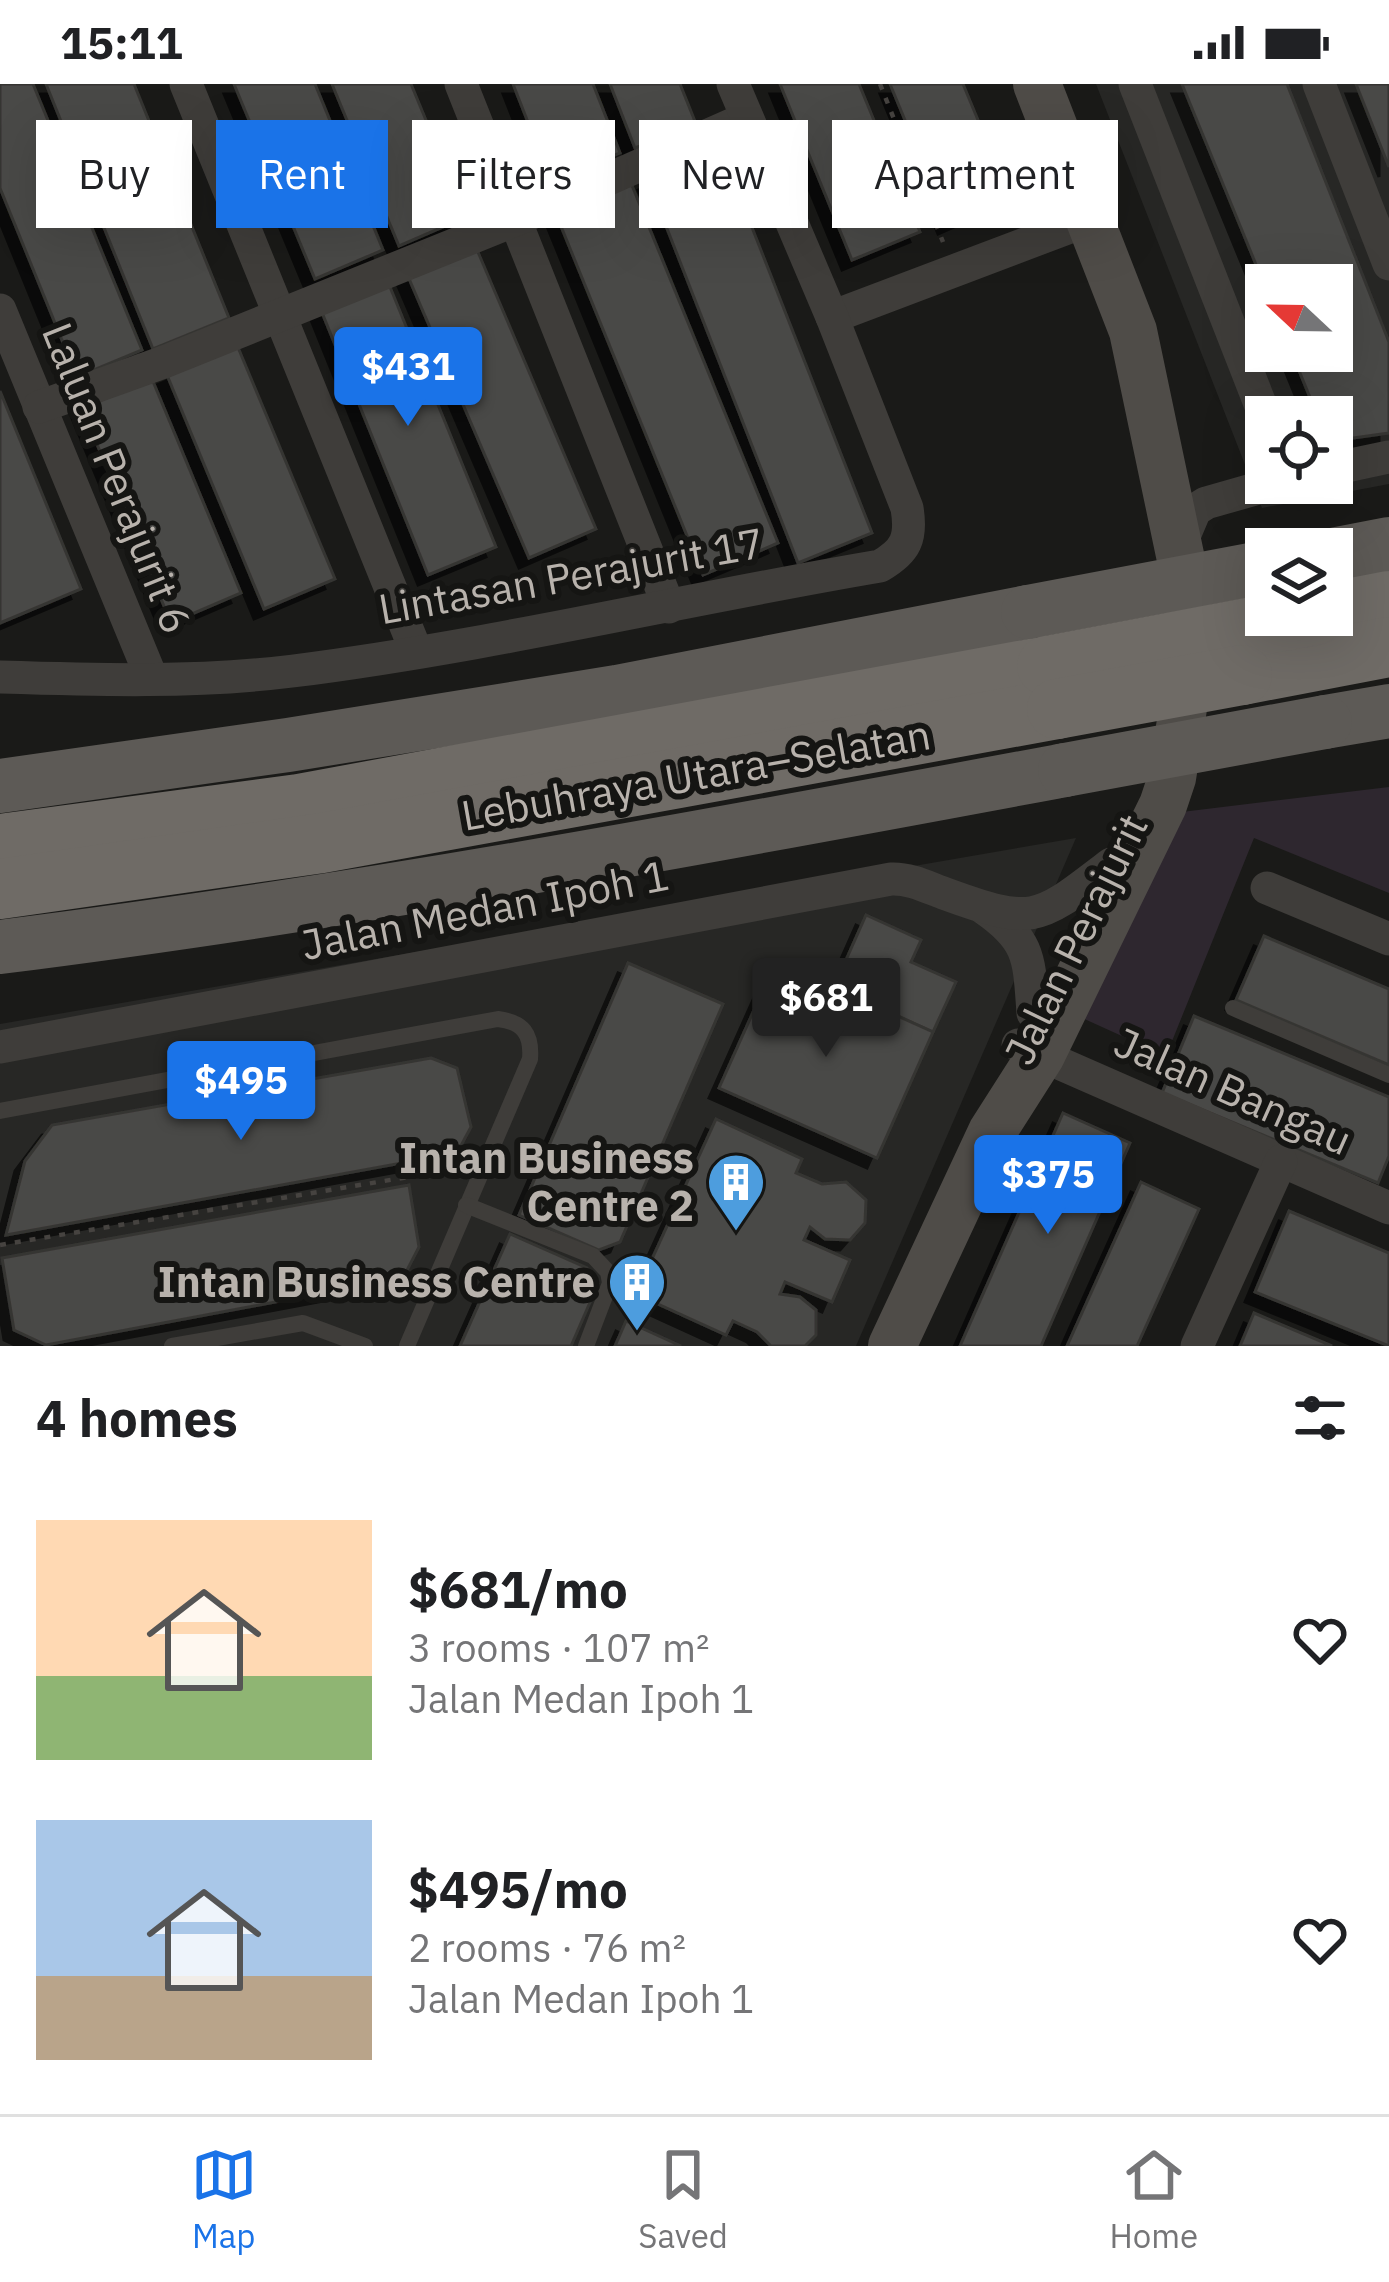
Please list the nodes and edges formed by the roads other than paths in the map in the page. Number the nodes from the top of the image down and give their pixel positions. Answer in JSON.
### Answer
{"nodes":[{"id":1,"x":186,"y":84,"type":"edge"},
{"id":2,"x":461,"y":84,"type":"edge"},
{"id":3,"x":733,"y":84,"type":"edge"},
{"id":4,"x":1016,"y":84,"type":"edge"},
{"id":5,"x":1037,"y":84,"type":"edge"},
{"id":6,"x":1135,"y":84,"type":"edge"},
{"id":7,"x":1319,"y":84,"type":"edge"},
{"id":8,"x":747,"y":118,"type":"junction"},
{"id":9,"x":476,"y":120,"type":"edge"},
{"id":10,"x":1031,"y":120,"type":"edge"},
{"id":11,"x":615,"y":176,"type":"edge"},
{"id":12,"x":495,"y":228,"type":"edge"},
{"id":13,"x":522,"y":228,"type":"edge"},
{"id":14,"x":1068,"y":228,"type":"edge"},
{"id":15,"x":1077,"y":228,"type":"edge"},
{"id":16,"x":1389,"y":264,"type":"edge"},
{"id":17,"x":0,"y":310,"type":"edge"},
{"id":18,"x":279,"y":313,"type":"junction"},
{"id":19,"x":832,"y":317,"type":"junction"},
{"id":20,"x":1257,"y":396,"type":"edge"},
{"id":21,"x":39,"y":407,"type":"junction"},
{"id":22,"x":1389,"y":457,"type":"edge"},
{"id":23,"x":1162,"y":460,"type":"junction"},
{"id":24,"x":1353,"y":465,"type":"edge"},
{"id":25,"x":1245,"y":481,"type":"edge"},
{"id":26,"x":1245,"y":493,"type":"edge"},
{"id":27,"x":1389,"y":544,"type":"edge"},
{"id":28,"x":1179,"y":548,"type":"junction"},
{"id":29,"x":1353,"y":551,"type":"edge"},
{"id":30,"x":1245,"y":576,"type":"edge"},
{"id":31,"x":1389,"y":602,"type":"edge"},
{"id":32,"x":669,"y":607,"type":"junction"},
{"id":33,"x":1353,"y":608,"type":"edge"},
{"id":34,"x":1245,"y":627,"type":"edge"},
{"id":35,"x":1389,"y":647,"type":"edge"},
{"id":36,"x":416,"y":651,"type":"junction"},
{"id":37,"x":1044,"y":662,"type":"junction"},
{"id":38,"x":0,"y":677,"type":"edge"},
{"id":39,"x":152,"y":680,"type":"junction"},
{"id":40,"x":1389,"y":710,"type":"edge"},
{"id":41,"x":0,"y":786,"type":"edge"},
{"id":42,"x":0,"y":844,"type":"edge"},
{"id":43,"x":1111,"y":864,"type":"junction"},
{"id":44,"x":1267,"y":888,"type":"dead end"},
{"id":45,"x":0,"y":889,"type":"edge"},
{"id":46,"x":983,"y":908,"type":"junction"},
{"id":47,"x":1389,"y":939,"type":"edge"},
{"id":48,"x":0,"y":947,"type":"edge"},
{"id":49,"x":1233,"y":1009,"type":"dead end"},
{"id":50,"x":1031,"y":1038,"type":"junction"},
{"id":51,"x":0,"y":1047,"type":"edge"},
{"id":52,"x":1389,"y":1076,"type":"edge"},
{"id":53,"x":0,"y":1111,"type":"edge"},
{"id":54,"x":1281,"y":1161,"type":"junction"},
{"id":55,"x":466,"y":1204,"type":"junction"},
{"id":56,"x":1389,"y":1208,"type":"edge"},
{"id":57,"x":172,"y":1346,"type":"edge"},
{"id":58,"x":365,"y":1346,"type":"edge"},
{"id":59,"x":407,"y":1346,"type":"edge"},
{"id":60,"x":586,"y":1346,"type":"edge"},
{"id":61,"x":892,"y":1346,"type":"edge"},
{"id":62,"x":1197,"y":1346,"type":"edge"}],
"edges":[{"from":1,"to":18,"type":"street"},
{"from":2,"to":9,"type":"street"},
{"from":3,"to":8,"type":"street"},
{"from":4,"to":10,"type":"street","name":"Jalan Perajurit"},
{"from":5,"to":23,"type":"street","name":"Jalan Perajurit"},
{"from":6,"to":20,"type":"street"},
{"from":7,"to":16,"type":"street"},
{"from":8,"to":11,"type":"street"},
{"from":8,"to":19,"type":"street"},
{"from":12,"to":18,"type":"street"},
{"from":13,"to":32,"type":"street"},
{"from":14,"to":19,"type":"street"},
{"from":15,"to":43,"type":"street","name":"Jalan Perajurit"},
{"from":17,"to":21,"type":"street","name":"Laluan Perajurit 6"},
{"from":18,"to":21,"type":"street"},
{"from":18,"to":36,"type":"street"},
{"from":19,"to":32,"type":"street","name":"Lintasan Perajurit 17"},
{"from":21,"to":39,"type":"street","name":"Laluan Perajurit 6"},
{"from":22,"to":24,"type":"street"},
{"from":23,"to":25,"type":"street"},
{"from":23,"to":28,"type":"street","name":"Jalan Perajurit"},
{"from":26,"to":28,"type":"street"},
{"from":27,"to":29,"type":"main road"},
{"from":28,"to":50,"type":"street","name":"Jalan Perajurit"},
{"from":30,"to":37,"type":"main road","bridge":true},
{"from":31,"to":33,"type":"highway"},
{"from":32,"to":36,"type":"street","name":"Lintasan Perajurit 17"},
{"from":34,"to":37,"type":"highway","name":"Lebuhraya Utara–Selatan","bridge":true},
{"from":35,"to":37,"type":"highway","name":"Lebuhraya Utara–Selatan","bridge":true},
{"from":36,"to":39,"type":"street","name":"Lintasan Perajurit 17"},
{"from":37,"to":41,"type":"main road"},
{"from":37,"to":42,"type":"highway","name":"Lebuhraya Utara–Selatan"},
{"from":37,"to":45,"type":"highway","name":"Lebuhraya Utara–Selatan"},
{"from":38,"to":39,"type":"street","name":"Lintasan Perajurit 17"},
{"from":40,"to":48,"type":"main road","bridge":true},
{"from":43,"to":46,"type":"street","name":"Jalan Medan Ipoh 1"},
{"from":43,"to":50,"type":"street","name":"Jalan Perajurit"},
{"from":44,"to":47,"type":"street"},
{"from":46,"to":50,"type":"street","name":"Jalan Medan Ipoh 1"},
{"from":46,"to":51,"type":"street","name":"Jalan Medan Ipoh 1"},
{"from":49,"to":52,"type":"lane"},
{"from":50,"to":54,"type":"street","name":"Jalan Bangau"},
{"from":50,"to":61,"type":"street","name":"Jalan Perajurit"},
{"from":53,"to":55,"type":"lane"},
{"from":54,"to":56,"type":"street","name":"Jalan Bangau"},
{"from":54,"to":62,"type":"street"},
{"from":55,"to":59,"type":"lane"},
{"from":55,"to":60,"type":"lane"},
{"from":57,"to":58,"type":"lane"}]}
